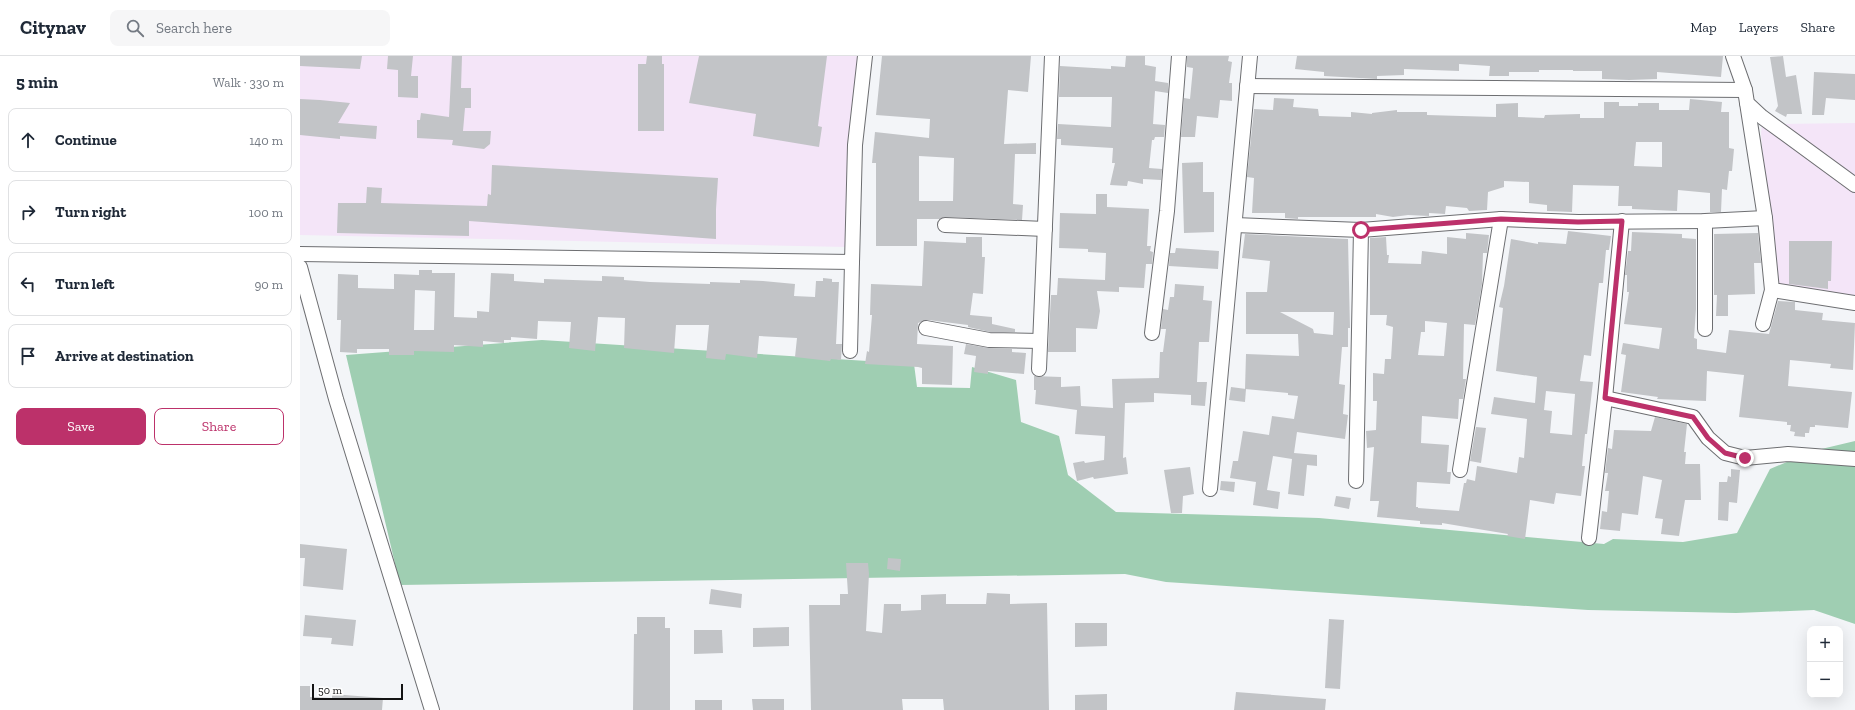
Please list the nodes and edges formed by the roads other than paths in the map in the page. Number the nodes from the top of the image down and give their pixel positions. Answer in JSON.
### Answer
{"nodes":[{"id":1,"x":865,"y":56,"type":"edge"},
{"id":2,"x":1052,"y":56,"type":"edge"},
{"id":3,"x":1179,"y":56,"type":"edge"},
{"id":4,"x":1250,"y":56,"type":"edge"},
{"id":5,"x":1733,"y":56,"type":"edge"},
{"id":6,"x":1247,"y":86,"type":"junction"},
{"id":7,"x":1746,"y":96,"type":"junction"},
{"id":8,"x":1855,"y":185,"type":"edge"},
{"id":9,"x":1765,"y":218,"type":"junction"},
{"id":10,"x":1501,"y":219,"type":"junction"},
{"id":11,"x":1622,"y":221,"type":"junction"},
{"id":12,"x":1705,"y":221,"type":"junction"},
{"id":13,"x":945,"y":224,"type":"dead end"},
{"id":14,"x":1235,"y":225,"type":"junction"},
{"id":15,"x":1045,"y":229,"type":"junction"},
{"id":16,"x":1361,"y":230,"type":"junction"},
{"id":17,"x":300,"y":254,"type":"edge"},
{"id":18,"x":852,"y":262,"type":"junction"},
{"id":19,"x":300,"y":267,"type":"edge"},
{"id":20,"x":1772,"y":290,"type":"junction"},
{"id":21,"x":1855,"y":303,"type":"edge"},
{"id":22,"x":1763,"y":324,"type":"dead end"},
{"id":23,"x":926,"y":328,"type":"dead end"},
{"id":24,"x":1705,"y":330,"type":"dead end"},
{"id":25,"x":1152,"y":333,"type":"dead end"},
{"id":26,"x":1040,"y":341,"type":"junction"},
{"id":27,"x":850,"y":351,"type":"dead end"},
{"id":28,"x":1039,"y":369,"type":"dead end"},
{"id":29,"x":1605,"y":398,"type":"junction"},
{"id":30,"x":1855,"y":459,"type":"edge"},
{"id":31,"x":1460,"y":470,"type":"dead end"},
{"id":32,"x":1356,"y":482,"type":"dead end"},
{"id":33,"x":1210,"y":489,"type":"dead end"},
{"id":34,"x":1589,"y":538,"type":"dead end"},
{"id":35,"x":432,"y":710,"type":"edge"}],
"edges":[{"from":1,"to":18,"type":"street"},
{"from":2,"to":15,"type":"street"},
{"from":3,"to":25,"type":"street"},
{"from":4,"to":6,"type":"street"},
{"from":5,"to":7,"type":"street"},
{"from":6,"to":7,"type":"street"},
{"from":6,"to":14,"type":"street"},
{"from":7,"to":8,"type":"street"},
{"from":7,"to":9,"type":"street"},
{"from":9,"to":12,"type":"street"},
{"from":9,"to":20,"type":"street"},
{"from":10,"to":11,"type":"street"},
{"from":10,"to":16,"type":"street"},
{"from":10,"to":31,"type":"street"},
{"from":11,"to":12,"type":"street"},
{"from":11,"to":29,"type":"street"},
{"from":12,"to":24,"type":"street"},
{"from":13,"to":15,"type":"street"},
{"from":14,"to":16,"type":"street"},
{"from":14,"to":33,"type":"street"},
{"from":15,"to":26,"type":"street"},
{"from":16,"to":32,"type":"street"},
{"from":17,"to":18,"type":"street"},
{"from":18,"to":27,"type":"street"},
{"from":19,"to":35,"type":"street"},
{"from":20,"to":21,"type":"street"},
{"from":20,"to":22,"type":"street"},
{"from":23,"to":26,"type":"street"},
{"from":26,"to":28,"type":"street"},
{"from":29,"to":30,"type":"street"},
{"from":29,"to":34,"type":"street"}]}
